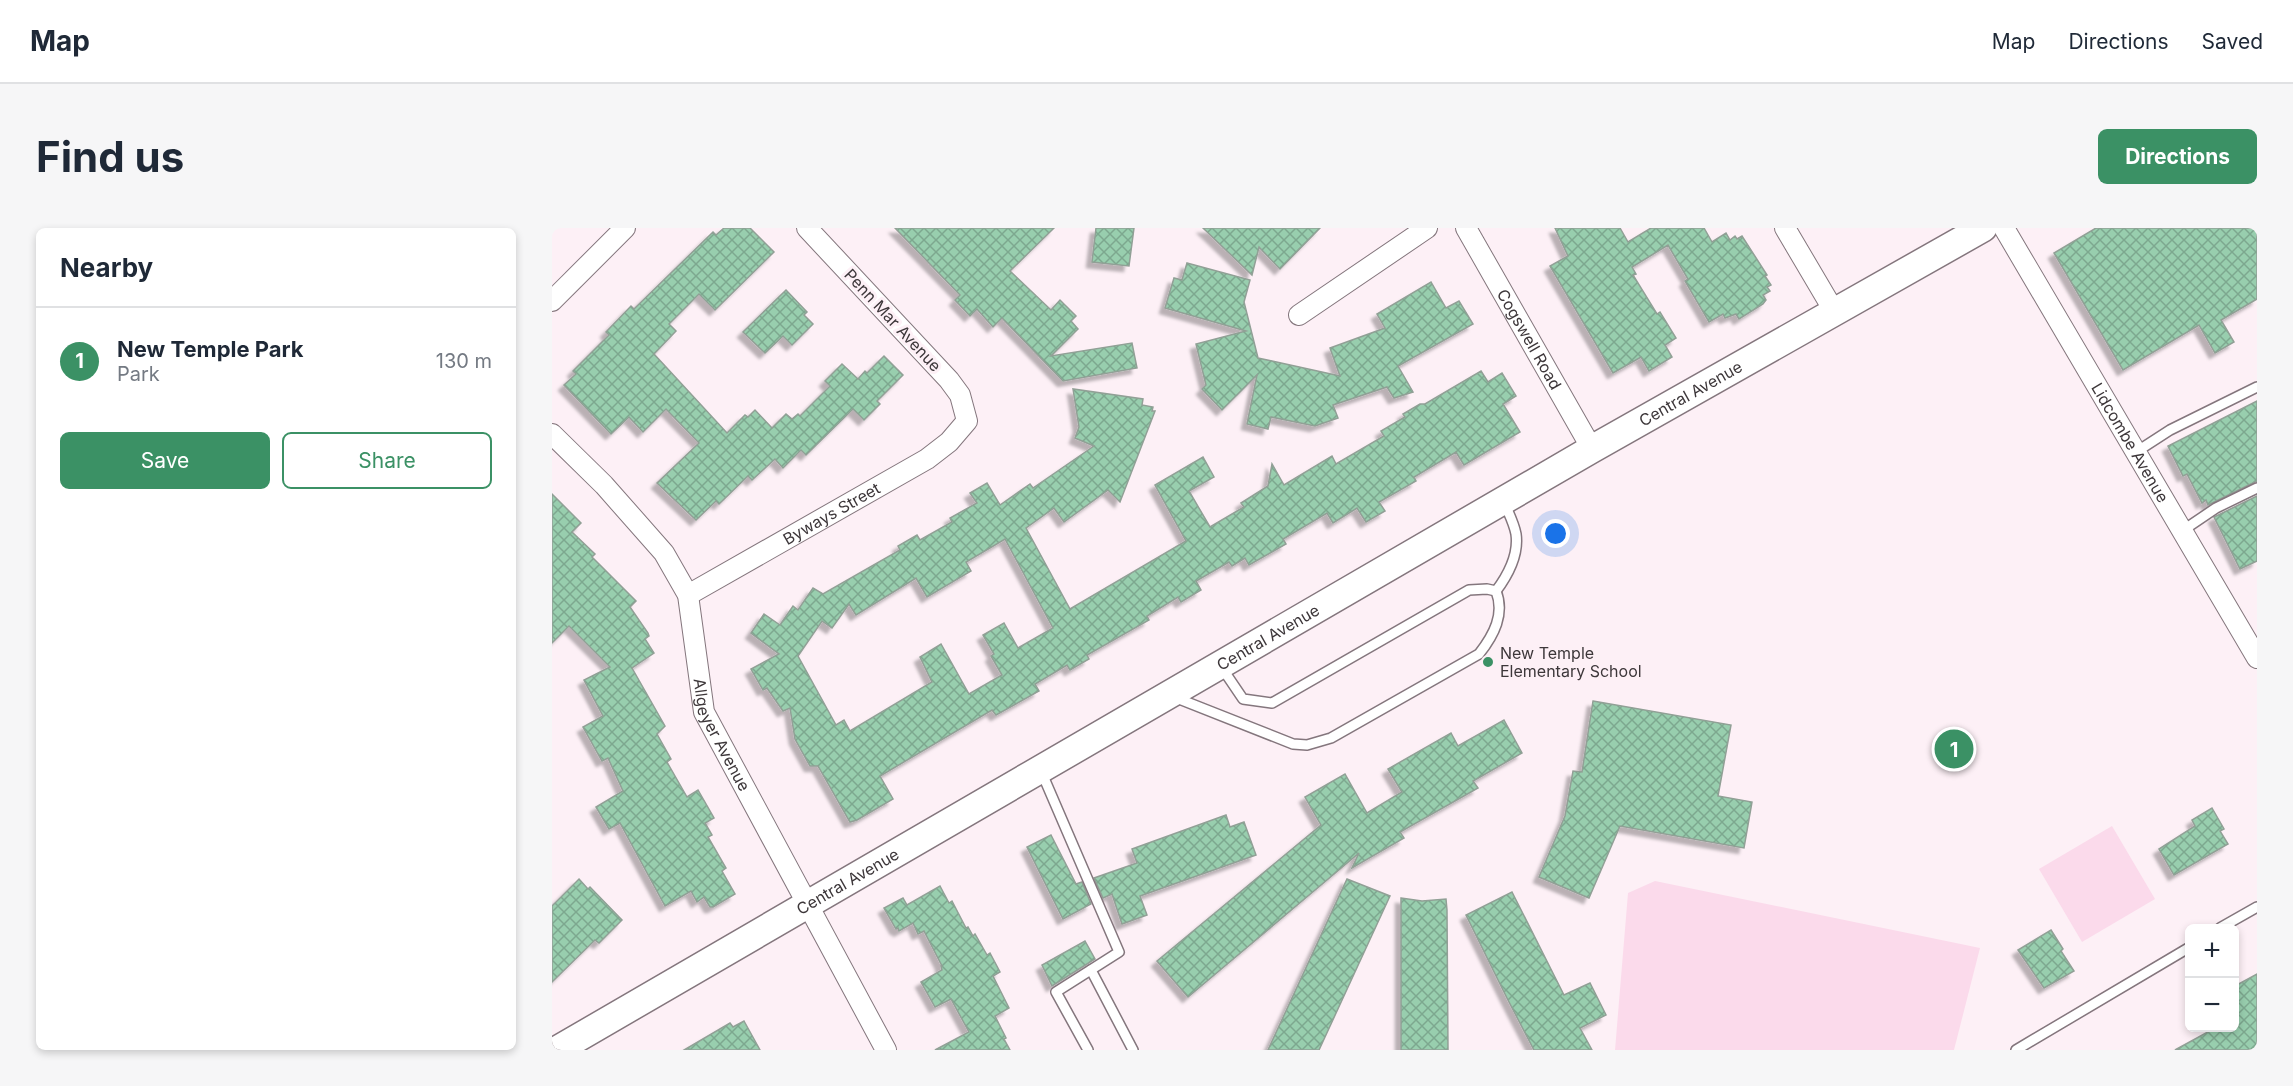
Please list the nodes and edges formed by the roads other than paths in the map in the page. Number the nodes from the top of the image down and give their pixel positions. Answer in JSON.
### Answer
{"nodes":[{"id":1,"x":626,"y":228,"type":"edge"},
{"id":2,"x":807,"y":228,"type":"edge"},
{"id":3,"x":1427,"y":228,"type":"edge"},
{"id":4,"x":1466,"y":228,"type":"edge"},
{"id":5,"x":1785,"y":228,"type":"edge"},
{"id":6,"x":1983,"y":228,"type":"edge"},
{"id":7,"x":2004,"y":228,"type":"edge"},
{"id":8,"x":552,"y":301,"type":"edge"},
{"id":9,"x":1834,"y":311,"type":"junction"},
{"id":10,"x":1299,"y":315,"type":"dead end"},
{"id":11,"x":2257,"y":387,"type":"edge"},
{"id":12,"x":967,"y":421,"type":"joint"},
{"id":13,"x":552,"y":434,"type":"edge"},
{"id":14,"x":1592,"y":449,"type":"junction"},
{"id":15,"x":2136,"y":452,"type":"junction"},
{"id":16,"x":2257,"y":488,"type":"edge"},
{"id":17,"x":1503,"y":501,"type":"junction"},
{"id":18,"x":2182,"y":531,"type":"junction"},
{"id":19,"x":1496,"y":591,"type":"junction"},
{"id":20,"x":688,"y":595,"type":"junction"},
{"id":21,"x":2257,"y":658,"type":"edge"},
{"id":22,"x":1221,"y":665,"type":"junction"},
{"id":23,"x":1169,"y":695,"type":"junction"},
{"id":24,"x":1041,"y":769,"type":"junction"},
{"id":25,"x":808,"y":904,"type":"junction"},
{"id":26,"x":2257,"y":907,"type":"edge"},
{"id":27,"x":2227,"y":924,"type":"edge"},
{"id":28,"x":2185,"y":950,"type":"edge"},
{"id":29,"x":1091,"y":970,"type":"junction"},
{"id":30,"x":556,"y":1050,"type":"edge"},
{"id":31,"x":886,"y":1050,"type":"edge"},
{"id":32,"x":1088,"y":1050,"type":"edge"},
{"id":33,"x":1133,"y":1050,"type":"edge"},
{"id":34,"x":2016,"y":1050,"type":"edge"}],
"edges":[{"from":1,"to":8,"type":"street"},
{"from":2,"to":12,"type":"street","name":"Penn Mar Avenue"},
{"from":3,"to":10,"type":"street"},
{"from":4,"to":14,"type":"street","name":"Cogswell Road"},
{"from":5,"to":9,"type":"street"},
{"from":6,"to":9,"type":"street","name":"Central Avenue"},
{"from":7,"to":15,"type":"street","name":"Lidcombe Avenue"},
{"from":9,"to":14,"type":"street","name":"Central Avenue"},
{"from":11,"to":15,"type":"lane"},
{"from":12,"to":20,"type":"street","name":"Byways Street"},
{"from":13,"to":20,"type":"street","name":"Allgeyer Avenue"},
{"from":14,"to":17,"type":"street","name":"Central Avenue"},
{"from":15,"to":18,"type":"street","name":"Lidcombe Avenue"},
{"from":16,"to":18,"type":"lane"},
{"from":17,"to":19,"type":"lane"},
{"from":17,"to":22,"type":"street","name":"Central Avenue"},
{"from":18,"to":21,"type":"street","name":"Lidcombe Avenue"},
{"from":19,"to":22,"type":"lane"},
{"from":19,"to":23,"type":"lane"},
{"from":20,"to":25,"type":"street","name":"Allgeyer Avenue"},
{"from":22,"to":23,"type":"street","name":"Central Avenue"},
{"from":23,"to":24,"type":"street","name":"Central Avenue"},
{"from":24,"to":25,"type":"street","name":"Central Avenue"},
{"from":24,"to":29,"type":"lane"},
{"from":25,"to":30,"type":"street","name":"Central Avenue"},
{"from":25,"to":31,"type":"street","name":"Allgeyer Avenue"},
{"from":26,"to":27,"type":"lane"},
{"from":28,"to":34,"type":"lane"},
{"from":29,"to":32,"type":"lane"},
{"from":29,"to":33,"type":"lane"}]}
